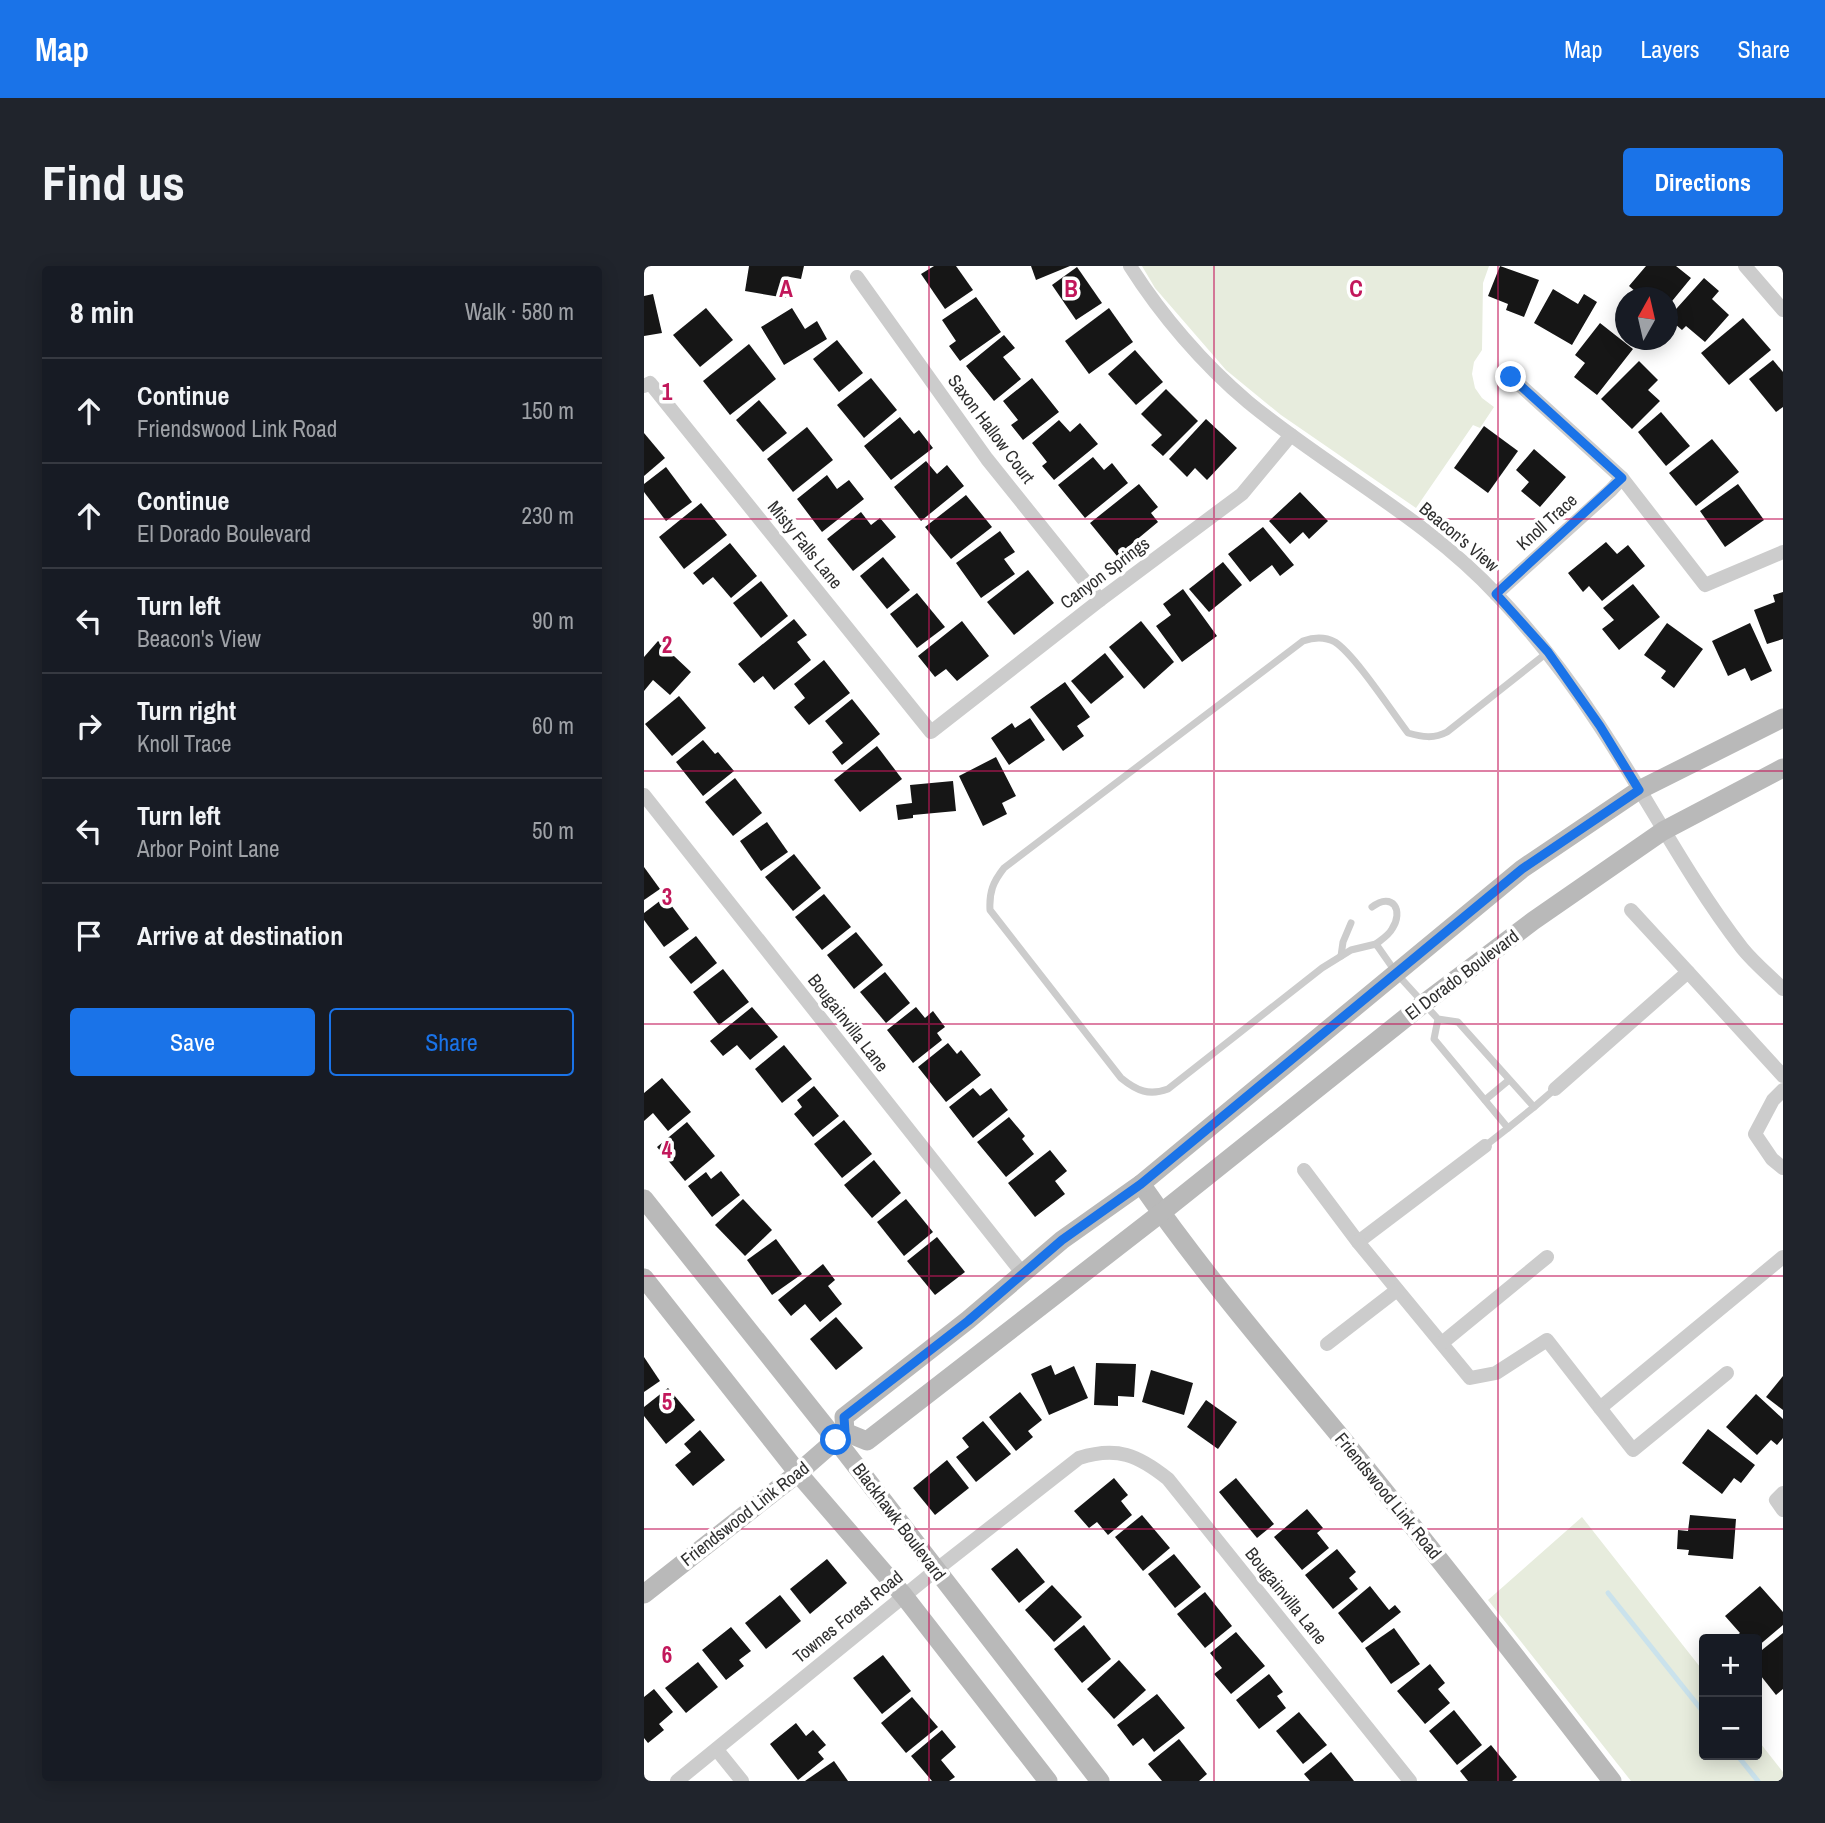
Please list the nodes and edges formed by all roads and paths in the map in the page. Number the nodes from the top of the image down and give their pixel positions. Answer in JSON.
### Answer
{"nodes":[{"id":1,"x":1130,"y":266,"type":"edge"},
{"id":2,"x":1745,"y":266,"type":"edge"},
{"id":3,"x":857,"y":277,"type":"dead end"},
{"id":4,"x":1783,"y":310,"type":"edge"},
{"id":5,"x":1511,"y":377,"type":"dead end"},
{"id":6,"x":647,"y":384,"type":"edge"},
{"id":7,"x":1291,"y":435,"type":"junction"},
{"id":8,"x":1622,"y":478,"type":"junction"},
{"id":9,"x":1783,"y":552,"type":"edge"},
{"id":10,"x":1496,"y":594,"type":"junction"},
{"id":11,"x":1100,"y":600,"type":"junction"},
{"id":12,"x":1548,"y":652,"type":"junction"},
{"id":13,"x":1783,"y":718,"type":"edge"},
{"id":14,"x":931,"y":732,"type":"joint"},
{"id":15,"x":1783,"y":768,"type":"edge"},
{"id":16,"x":1639,"y":790,"type":"junction"},
{"id":17,"x":644,"y":795,"type":"edge"},
{"id":18,"x":1664,"y":831,"type":"junction"},
{"id":19,"x":1372,"y":906,"type":"dead end"},
{"id":20,"x":1631,"y":910,"type":"dead end"},
{"id":21,"x":1351,"y":923,"type":"dead end"},
{"id":22,"x":1376,"y":944,"type":"junction"},
{"id":23,"x":1341,"y":956,"type":"junction"},
{"id":24,"x":1688,"y":972,"type":"junction"},
{"id":25,"x":1397,"y":974,"type":"junction"},
{"id":26,"x":1783,"y":989,"type":"edge"},
{"id":27,"x":1423,"y":1004,"type":"junction"},
{"id":28,"x":1438,"y":1019,"type":"junction"},
{"id":29,"x":1783,"y":1076,"type":"edge"},
{"id":30,"x":1509,"y":1080,"type":"junction"},
{"id":31,"x":1555,"y":1089,"type":"joint"},
{"id":32,"x":1783,"y":1090,"type":"edge"},
{"id":33,"x":1485,"y":1100,"type":"junction"},
{"id":34,"x":1534,"y":1107,"type":"junction"},
{"id":35,"x":1508,"y":1128,"type":"junction"},
{"id":36,"x":1485,"y":1146,"type":"joint"},
{"id":37,"x":1783,"y":1168,"type":"edge"},
{"id":38,"x":1304,"y":1170,"type":"dead end"},
{"id":39,"x":1141,"y":1184,"type":"junction"},
{"id":40,"x":648,"y":1211,"type":"edge"},
{"id":41,"x":1161,"y":1213,"type":"junction"},
{"id":42,"x":1358,"y":1242,"type":"junction"},
{"id":43,"x":1547,"y":1257,"type":"dead end"},
{"id":44,"x":1783,"y":1258,"type":"edge"},
{"id":45,"x":1023,"y":1274,"type":"junction"},
{"id":46,"x":644,"y":1278,"type":"edge"},
{"id":47,"x":1397,"y":1290,"type":"junction"},
{"id":48,"x":1442,"y":1343,"type":"junction"},
{"id":49,"x":1327,"y":1344,"type":"dead end"},
{"id":50,"x":1727,"y":1373,"type":"dead end"},
{"id":51,"x":1600,"y":1408,"type":"junction"},
{"id":52,"x":841,"y":1436,"type":"junction"},
{"id":53,"x":1119,"y":1452,"type":"joint"},
{"id":54,"x":798,"y":1473,"type":"junction"},
{"id":55,"x":1783,"y":1493,"type":"edge"},
{"id":56,"x":1783,"y":1510,"type":"edge"},
{"id":57,"x":936,"y":1570,"type":"junction"},
{"id":58,"x":644,"y":1594,"type":"edge"},
{"id":59,"x":904,"y":1596,"type":"junction"},
{"id":60,"x":717,"y":1750,"type":"junction"},
{"id":61,"x":677,"y":1781,"type":"edge"},
{"id":62,"x":742,"y":1781,"type":"edge"},
{"id":63,"x":1048,"y":1781,"type":"edge"},
{"id":64,"x":1100,"y":1781,"type":"edge"},
{"id":65,"x":1410,"y":1781,"type":"edge"},
{"id":66,"x":1612,"y":1781,"type":"edge"}],
"edges":[{"from":1,"to":7,"type":"street","name":"Beacon's View"},
{"from":2,"to":4,"type":"street"},
{"from":3,"to":11,"type":"street","name":"Saxon Hallow Court"},
{"from":5,"to":8,"type":"street"},
{"from":6,"to":14,"type":"street","name":"Misty Falls Lane"},
{"from":7,"to":10,"type":"street","name":"Beacon's View"},
{"from":7,"to":11,"type":"street","name":"Canyon Springs"},
{"from":8,"to":9,"type":"street"},
{"from":8,"to":10,"type":"street","name":"Knoll Trace"},
{"from":10,"to":12,"type":"street","name":"Beacon's View"},
{"from":11,"to":14,"type":"street","name":"Canyon Springs"},
{"from":12,"to":16,"type":"street","name":"Beacon's View"},
{"from":12,"to":23,"type":"lane"},
{"from":13,"to":16,"type":"main road"},
{"from":15,"to":18,"type":"main road","name":"El Dorado Boulevard"},
{"from":16,"to":18,"type":"street","name":"Beacon's View"},
{"from":16,"to":25,"type":"main road"},
{"from":17,"to":45,"type":"street","name":"Bougainvilla Lane"},
{"from":18,"to":26,"type":"street","name":"Beacon's View"},
{"from":18,"to":27,"type":"main road","name":"El Dorado Boulevard"},
{"from":19,"to":22,"type":"lane"},
{"from":20,"to":24,"type":"street"},
{"from":21,"to":23,"type":"lane"},
{"from":22,"to":23,"type":"lane"},
{"from":22,"to":25,"type":"lane"},
{"from":24,"to":29,"type":"street"},
{"from":24,"to":31,"type":"street"},
{"from":25,"to":27,"type":"lane"},
{"from":25,"to":39,"type":"main road"},
{"from":27,"to":28,"type":"lane"},
{"from":27,"to":41,"type":"main road","name":"El Dorado Boulevard"},
{"from":28,"to":30,"type":"lane"},
{"from":28,"to":33,"type":"lane"},
{"from":30,"to":33,"type":"lane"},
{"from":30,"to":34,"type":"lane"},
{"from":31,"to":34,"type":"lane"},
{"from":32,"to":37,"type":"street"},
{"from":33,"to":35,"type":"lane"},
{"from":34,"to":35,"type":"lane"},
{"from":35,"to":36,"type":"lane"},
{"from":36,"to":42,"type":"street"},
{"from":38,"to":42,"type":"street"},
{"from":39,"to":41,"type":"main road","name":"Friendswood Link Road"},
{"from":39,"to":45,"type":"main road","name":"Friendswood Link Road"},
{"from":40,"to":52,"type":"main road","name":"Blackhawk Boulevard"},
{"from":41,"to":52,"type":"main road"},
{"from":41,"to":66,"type":"main road","name":"Friendswood Link Road"},
{"from":42,"to":47,"type":"street"},
{"from":43,"to":48,"type":"street"},
{"from":44,"to":51,"type":"street"},
{"from":45,"to":52,"type":"main road","name":"Friendswood Link Road"},
{"from":46,"to":54,"type":"main road"},
{"from":47,"to":48,"type":"street"},
{"from":47,"to":49,"type":"street"},
{"from":48,"to":51,"type":"street"},
{"from":50,"to":51,"type":"street"},
{"from":52,"to":54,"type":"main road","name":"Friendswood Link Road"},
{"from":52,"to":57,"type":"main road","name":"Blackhawk Boulevard"},
{"from":53,"to":57,"type":"street","name":"Townes Forest Road"},
{"from":53,"to":65,"type":"street","name":"Bougainvilla Lane"},
{"from":54,"to":58,"type":"main road","name":"Friendswood Link Road"},
{"from":54,"to":59,"type":"main road"},
{"from":55,"to":56,"type":"street"},
{"from":57,"to":59,"type":"street","name":"Townes Forest Road"},
{"from":57,"to":64,"type":"main road","name":"Blackhawk Boulevard"},
{"from":59,"to":60,"type":"street","name":"Townes Forest Road"},
{"from":59,"to":63,"type":"main road"},
{"from":60,"to":61,"type":"street","name":"Townes Forest Road"},
{"from":60,"to":62,"type":"street"}]}
